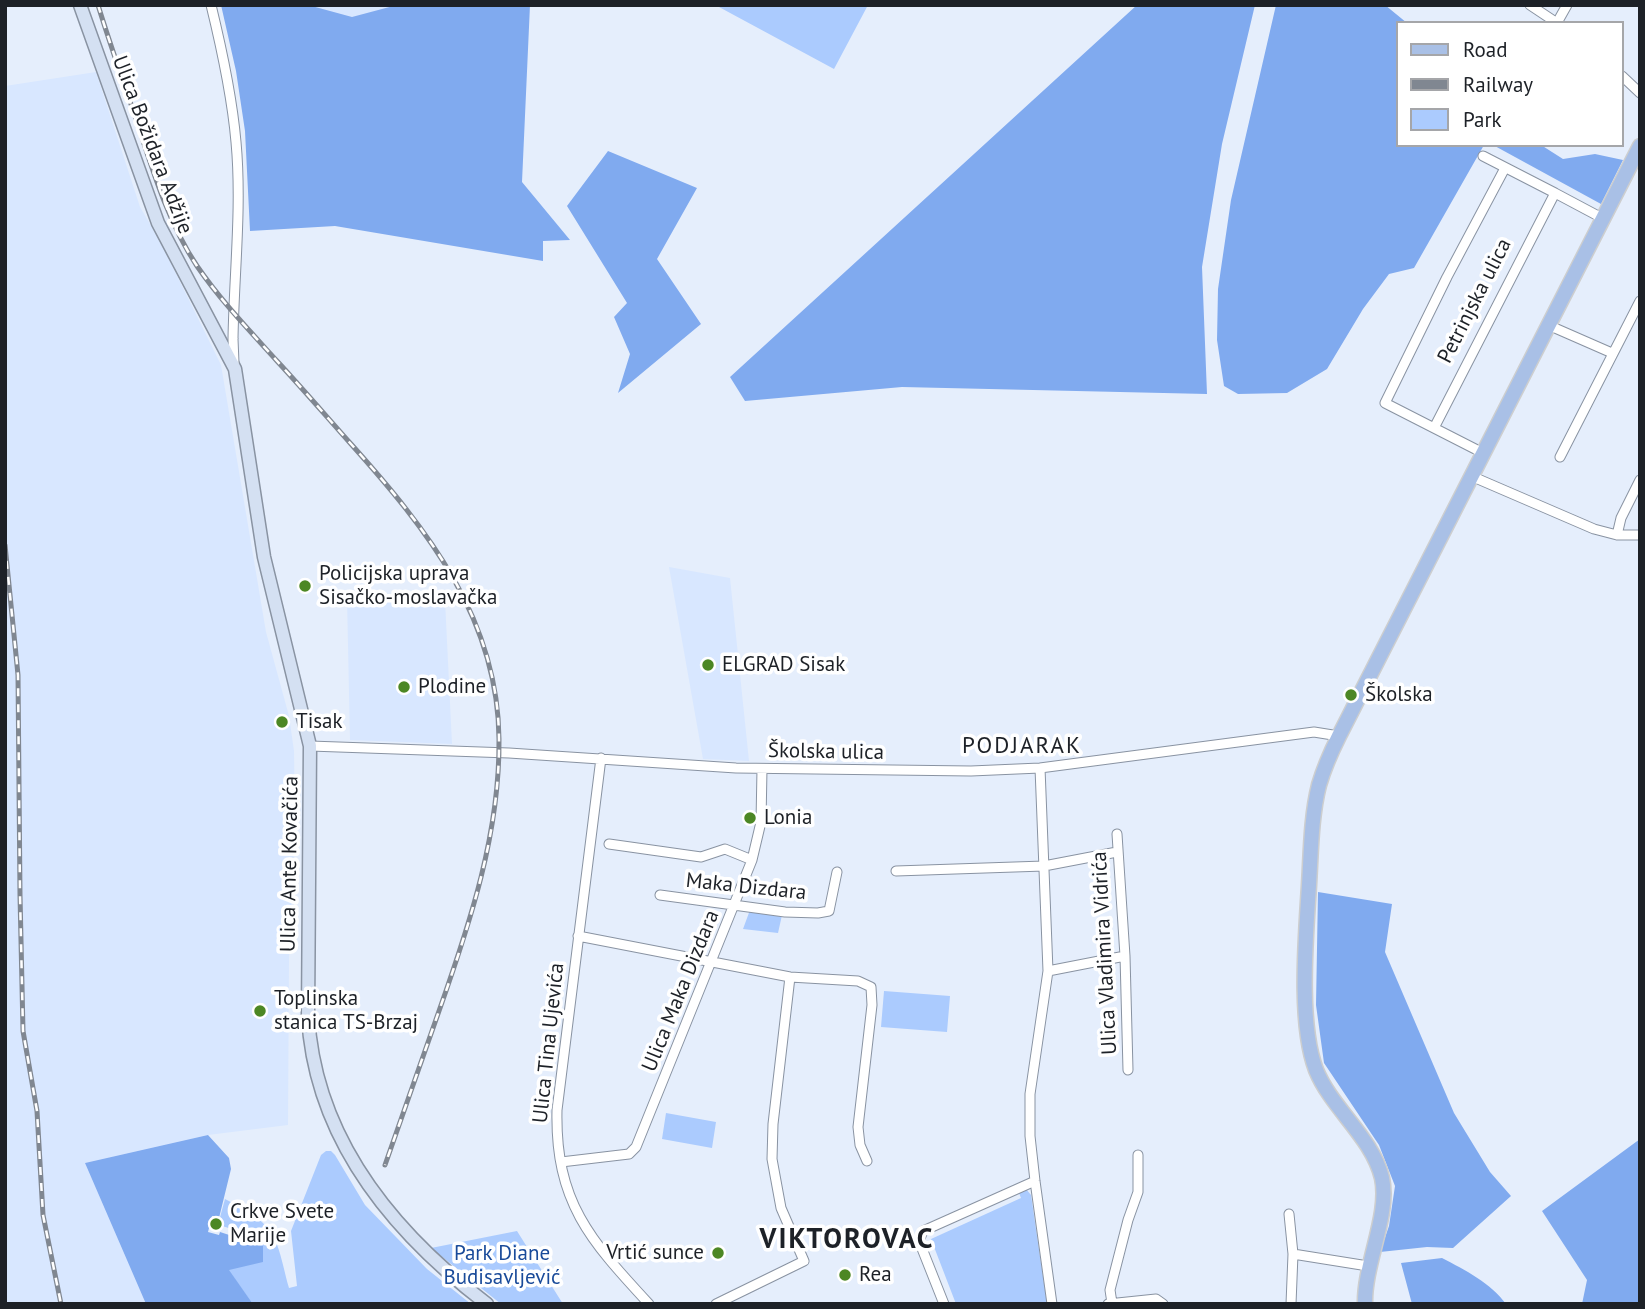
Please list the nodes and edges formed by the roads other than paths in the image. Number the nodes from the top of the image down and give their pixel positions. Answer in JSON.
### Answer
{"nodes":[{"id":1,"x":80,"y":5,"type":"edge"},
{"id":2,"x":212,"y":5,"type":"edge"},
{"id":3,"x":1530,"y":5,"type":"edge"},
{"id":4,"x":1567,"y":5,"type":"edge"},
{"id":5,"x":1556,"y":21,"type":"edge"},
{"id":6,"x":1559,"y":21,"type":"edge"},
{"id":7,"x":1624,"y":78,"type":"edge"},
{"id":8,"x":1640,"y":93,"type":"edge"},
{"id":9,"x":1640,"y":146,"type":"edge"},
{"id":10,"x":1483,"y":156,"type":"dead end"},
{"id":11,"x":1505,"y":168,"type":"junction"},
{"id":12,"x":1555,"y":193,"type":"junction"},
{"id":13,"x":1602,"y":218,"type":"junction"},
{"id":14,"x":1640,"y":302,"type":"edge"},
{"id":15,"x":1548,"y":325,"type":"junction"},
{"id":16,"x":1612,"y":353,"type":"junction"},
{"id":17,"x":234,"y":369,"type":"junction"},
{"id":18,"x":1434,"y":428,"type":"junction"},
{"id":19,"x":1483,"y":453,"type":"junction"},
{"id":20,"x":1560,"y":457,"type":"dead end"},
{"id":21,"x":1471,"y":476,"type":"junction"},
{"id":22,"x":1640,"y":480,"type":"edge"},
{"id":23,"x":1617,"y":535,"type":"junction"},
{"id":24,"x":1640,"y":535,"type":"edge"},
{"id":25,"x":1339,"y":736,"type":"junction"},
{"id":26,"x":310,"y":746,"type":"junction"},
{"id":27,"x":601,"y":758,"type":"junction"},
{"id":28,"x":1040,"y":768,"type":"junction"},
{"id":29,"x":762,"y":769,"type":"junction"},
{"id":30,"x":1117,"y":834,"type":"dead end"},
{"id":31,"x":608,"y":844,"type":"dead end"},
{"id":32,"x":1117,"y":852,"type":"junction"},
{"id":33,"x":752,"y":860,"type":"junction"},
{"id":34,"x":1044,"y":866,"type":"junction"},
{"id":35,"x":896,"y":871,"type":"dead end"},
{"id":36,"x":836,"y":872,"type":"dead end"},
{"id":37,"x":660,"y":895,"type":"dead end"},
{"id":38,"x":735,"y":904,"type":"junction"},
{"id":39,"x":578,"y":936,"type":"junction"},
{"id":40,"x":1125,"y":956,"type":"junction"},
{"id":41,"x":711,"y":962,"type":"junction"},
{"id":42,"x":1048,"y":971,"type":"junction"},
{"id":43,"x":790,"y":977,"type":"junction"},
{"id":44,"x":1128,"y":1070,"type":"dead end"},
{"id":45,"x":1138,"y":1155,"type":"dead end"},
{"id":46,"x":867,"y":1161,"type":"dead end"},
{"id":47,"x":561,"y":1162,"type":"junction"},
{"id":48,"x":1035,"y":1181,"type":"junction"},
{"id":49,"x":1289,"y":1214,"type":"dead end"},
{"id":50,"x":1293,"y":1254,"type":"junction"},
{"id":51,"x":1368,"y":1266,"type":"junction"},
{"id":52,"x":1110,"y":1303,"type":"edge"},
{"id":53,"x":487,"y":1304,"type":"edge"},
{"id":54,"x":649,"y":1304,"type":"edge"},
{"id":55,"x":716,"y":1304,"type":"edge"},
{"id":56,"x":944,"y":1304,"type":"edge"},
{"id":57,"x":1052,"y":1304,"type":"edge"},
{"id":58,"x":1163,"y":1304,"type":"edge"},
{"id":59,"x":1291,"y":1304,"type":"edge"},
{"id":60,"x":1365,"y":1304,"type":"edge"}],
"edges":[{"from":1,"to":17,"type":"main road","name":"Ulica Božidara Adžije"},
{"from":2,"to":17,"type":"street"},
{"from":3,"to":5,"type":"street"},
{"from":4,"to":6,"type":"street"},
{"from":7,"to":8,"type":"street"},
{"from":9,"to":13,"type":"main road"},
{"from":10,"to":11,"type":"street"},
{"from":11,"to":12,"type":"street"},
{"from":11,"to":18,"type":"street","name":"Petrinjska ulica"},
{"from":12,"to":13,"type":"street"},
{"from":12,"to":18,"type":"street","name":"Petrinjska ulica"},
{"from":13,"to":15,"type":"main road"},
{"from":14,"to":16,"type":"street"},
{"from":15,"to":16,"type":"street"},
{"from":15,"to":19,"type":"main road"},
{"from":16,"to":20,"type":"street"},
{"from":17,"to":26,"type":"main road","name":"Ulica Ante Kovačića"},
{"from":18,"to":19,"type":"street"},
{"from":19,"to":21,"type":"main road"},
{"from":21,"to":23,"type":"street"},
{"from":21,"to":25,"type":"main road"},
{"from":22,"to":23,"type":"street"},
{"from":23,"to":24,"type":"street"},
{"from":25,"to":28,"type":"street","name":"Školska ulica"},
{"from":25,"to":51,"type":"main road"},
{"from":26,"to":27,"type":"street","name":"Školska ulica"},
{"from":26,"to":53,"type":"main road","name":"Ulica Ante Kovačića"},
{"from":27,"to":29,"type":"street","name":"Školska ulica"},
{"from":27,"to":39,"type":"street","name":"Ulica Tina Ujevića"},
{"from":28,"to":29,"type":"street","name":"Školska ulica"},
{"from":28,"to":34,"type":"street"},
{"from":29,"to":33,"type":"street","name":"Ulica Maka Dizdara"},
{"from":30,"to":32,"type":"street","name":"Ulica Vladimira Vidrića"},
{"from":31,"to":33,"type":"street","name":"Maka Dizdara"},
{"from":32,"to":34,"type":"street"},
{"from":32,"to":40,"type":"street","name":"Ulica Vladimira Vidrića"},
{"from":33,"to":38,"type":"street","name":"Ulica Maka Dizdara"},
{"from":34,"to":35,"type":"street"},
{"from":34,"to":42,"type":"street"},
{"from":36,"to":38,"type":"street","name":"Maka Dizdara"},
{"from":37,"to":38,"type":"street","name":"Maka Dizdara"},
{"from":38,"to":41,"type":"street","name":"Ulica Maka Dizdara"},
{"from":39,"to":41,"type":"street"},
{"from":39,"to":47,"type":"street","name":"Ulica Tina Ujevića"},
{"from":40,"to":42,"type":"street"},
{"from":40,"to":44,"type":"street","name":"Ulica Vladimira Vidrića"},
{"from":41,"to":43,"type":"street"},
{"from":41,"to":47,"type":"street","name":"Ulica Maka Dizdara"},
{"from":42,"to":48,"type":"street"},
{"from":43,"to":46,"type":"street"},
{"from":43,"to":55,"type":"street"},
{"from":45,"to":52,"type":"street"},
{"from":47,"to":54,"type":"street","name":"Ulica Tina Ujevića"},
{"from":48,"to":56,"type":"street"},
{"from":48,"to":57,"type":"street"},
{"from":49,"to":50,"type":"street"},
{"from":50,"to":51,"type":"street"},
{"from":50,"to":59,"type":"street"},
{"from":51,"to":60,"type":"main road"},
{"from":52,"to":58,"type":"street"}]}
